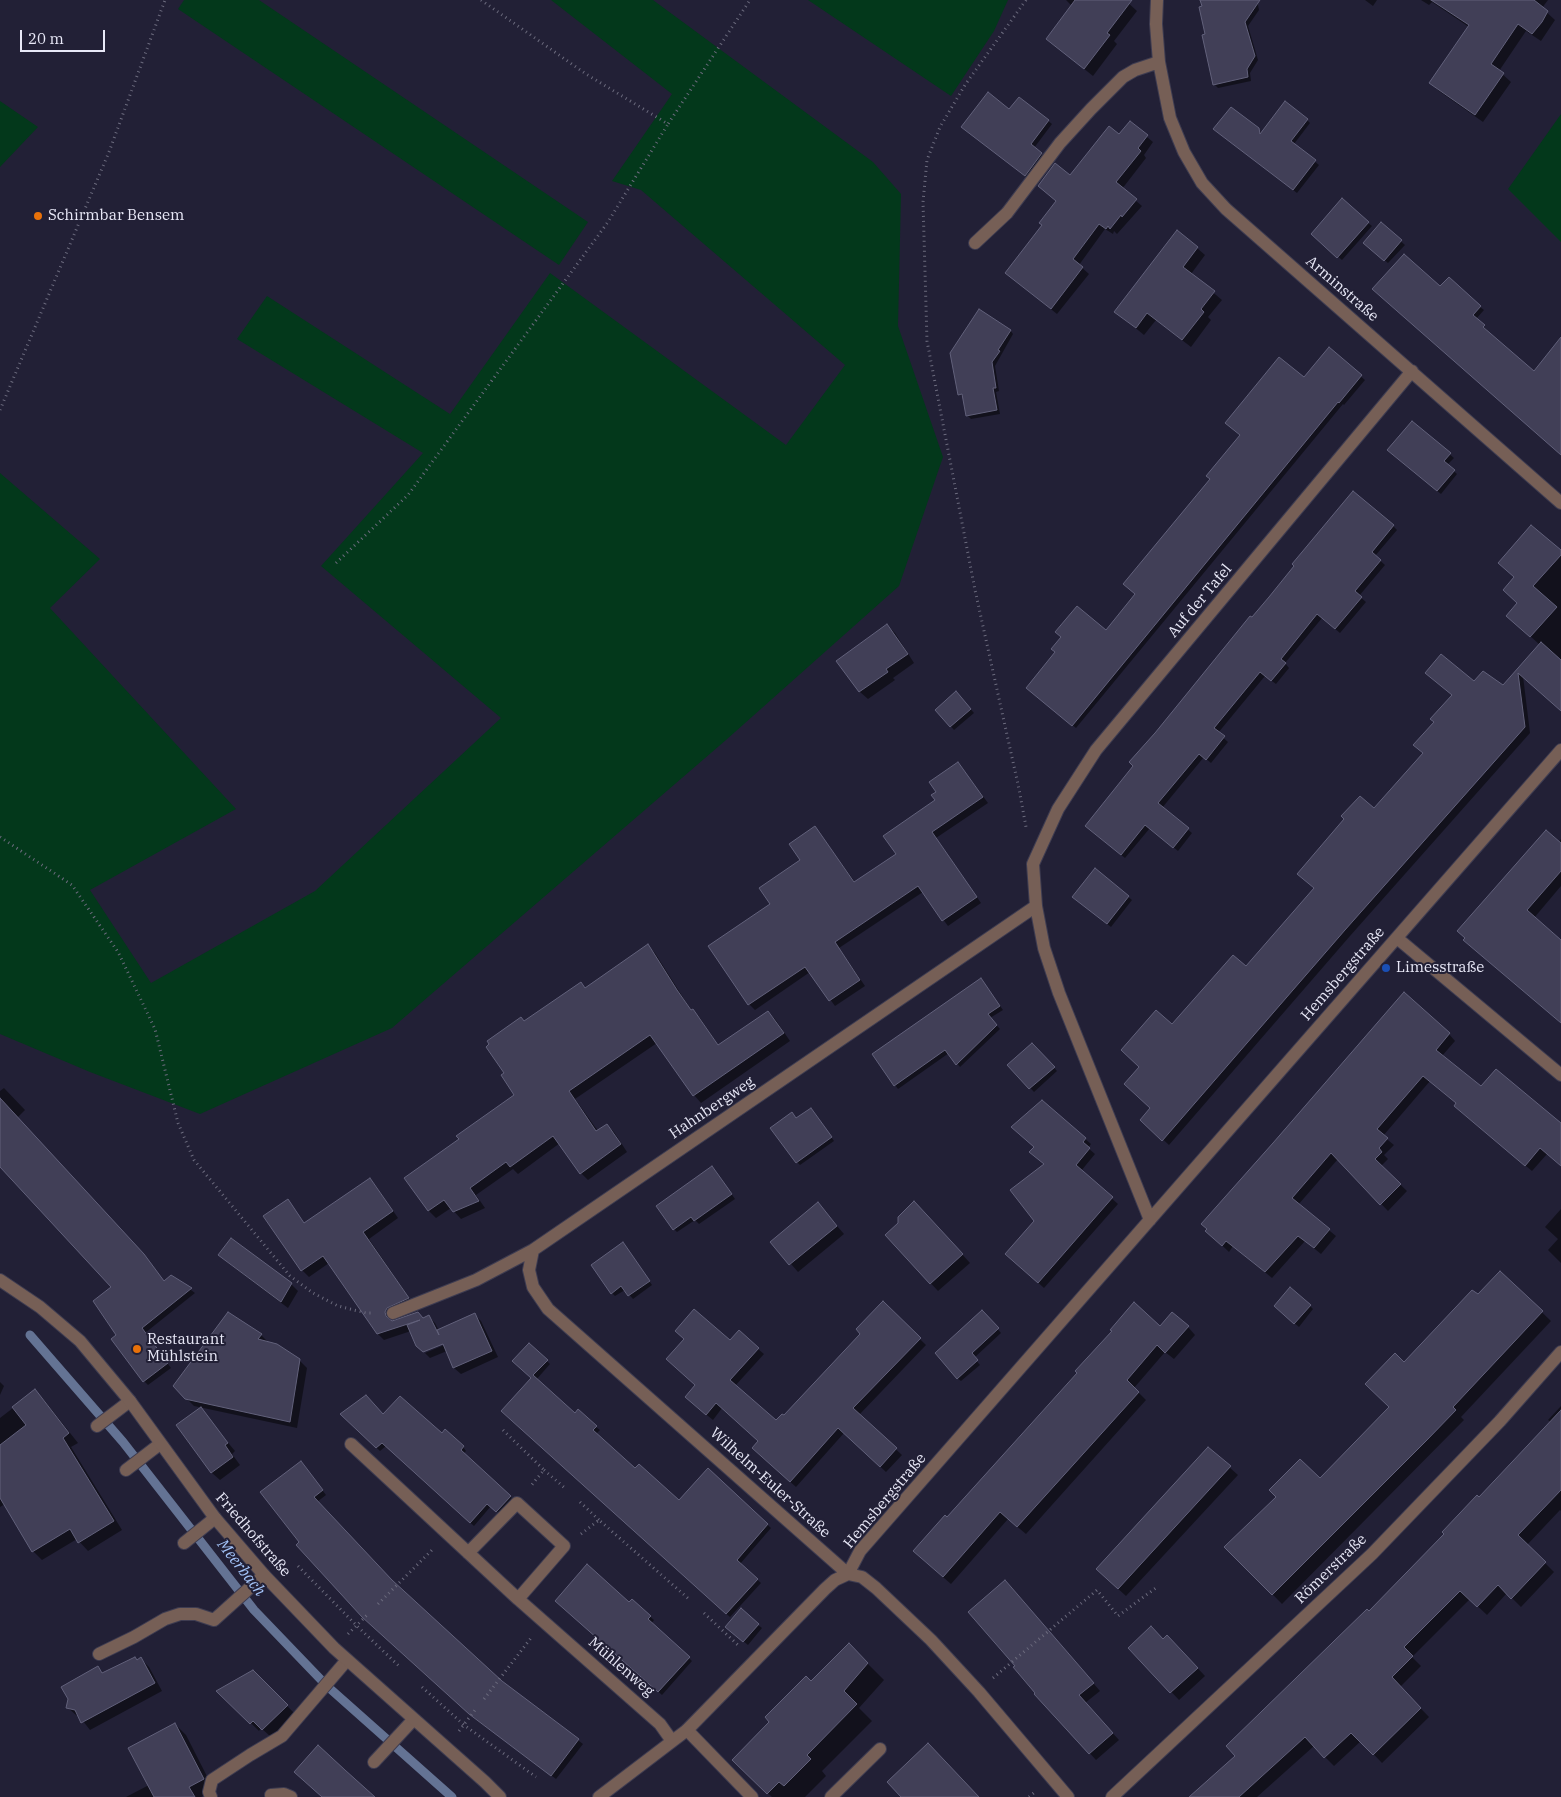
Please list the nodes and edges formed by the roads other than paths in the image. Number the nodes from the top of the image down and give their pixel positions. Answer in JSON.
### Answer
{"nodes":[{"id":1,"x":1157,"y":0,"type":"edge"},
{"id":2,"x":1159,"y":62,"type":"junction"},
{"id":3,"x":975,"y":243,"type":"dead end"},
{"id":4,"x":1412,"y":371,"type":"junction"},
{"id":5,"x":1561,"y":503,"type":"edge"},
{"id":6,"x":1561,"y":750,"type":"edge"},
{"id":7,"x":1036,"y":906,"type":"junction"},
{"id":8,"x":1396,"y":938,"type":"junction"},
{"id":9,"x":1561,"y":1075,"type":"edge"},
{"id":10,"x":1150,"y":1220,"type":"junction"},
{"id":11,"x":532,"y":1250,"type":"junction"},
{"id":12,"x":0,"y":1280,"type":"edge"},
{"id":13,"x":393,"y":1313,"type":"road end"},
{"id":14,"x":1561,"y":1352,"type":"edge"},
{"id":15,"x":130,"y":1401,"type":"junction"},
{"id":16,"x":97,"y":1426,"type":"dead end"},
{"id":17,"x":160,"y":1444,"type":"junction"},
{"id":18,"x":351,"y":1444,"type":"dead end"},
{"id":19,"x":126,"y":1470,"type":"dead end"},
{"id":20,"x":215,"y":1518,"type":"junction"},
{"id":21,"x":184,"y":1543,"type":"dead end"},
{"id":22,"x":468,"y":1553,"type":"junction"},
{"id":23,"x":848,"y":1574,"type":"junction"},
{"id":24,"x":264,"y":1575,"type":"junction"},
{"id":25,"x":518,"y":1599,"type":"junction"},
{"id":26,"x":99,"y":1654,"type":"dead end"},
{"id":27,"x":347,"y":1660,"type":"junction"},
{"id":28,"x":413,"y":1720,"type":"junction"},
{"id":29,"x":686,"y":1730,"type":"junction"},
{"id":30,"x":672,"y":1741,"type":"junction"},
{"id":31,"x":880,"y":1749,"type":"dead end"},
{"id":32,"x":374,"y":1762,"type":"dead end"},
{"id":33,"x":271,"y":1795,"type":"dead end"},
{"id":34,"x":211,"y":1797,"type":"edge"},
{"id":35,"x":292,"y":1797,"type":"edge"},
{"id":36,"x":500,"y":1797,"type":"edge"},
{"id":37,"x":599,"y":1797,"type":"edge"},
{"id":38,"x":752,"y":1797,"type":"edge"},
{"id":39,"x":831,"y":1797,"type":"edge"},
{"id":40,"x":1068,"y":1797,"type":"edge"},
{"id":41,"x":1112,"y":1797,"type":"edge"}],
"edges":[{"from":1,"to":2,"type":"street","name":"Arminstraße"},
{"from":2,"to":3,"type":"street"},
{"from":2,"to":4,"type":"street","name":"Arminstraße"},
{"from":4,"to":5,"type":"street","name":"Arminstraße"},
{"from":4,"to":7,"type":"street","name":"Auf der Tafel"},
{"from":6,"to":8,"type":"street","name":"Hemsbergstraße"},
{"from":7,"to":10,"type":"street"},
{"from":7,"to":11,"type":"street","name":"Hahnbergweg"},
{"from":8,"to":9,"type":"street"},
{"from":8,"to":10,"type":"street","name":"Hemsbergstraße"},
{"from":10,"to":23,"type":"street","name":"Hemsbergstraße"},
{"from":11,"to":13,"type":"street","name":"Hahnbergweg"},
{"from":11,"to":23,"type":"street","name":"Wilhelm-Euler-Straße"},
{"from":12,"to":15,"type":"street","name":"Friedhofstraße"},
{"from":14,"to":41,"type":"street","name":"Römerstraße"},
{"from":15,"to":16,"type":"street"},
{"from":15,"to":17,"type":"street","name":"Friedhofstraße"},
{"from":17,"to":19,"type":"street"},
{"from":17,"to":20,"type":"street","name":"Friedhofstraße"},
{"from":18,"to":22,"type":"street","name":"Mühlenweg"},
{"from":20,"to":21,"type":"street"},
{"from":20,"to":24,"type":"street","name":"Friedhofstraße"},
{"from":22,"to":25,"type":"street","name":"Mühlenweg"},
{"from":22,"to":25,"type":"street"},
{"from":23,"to":29,"type":"street","name":"Hemsbergstraße"},
{"from":23,"to":40,"type":"street","name":"Wilhelm-Euler-Straße"},
{"from":24,"to":26,"type":"street"},
{"from":24,"to":27,"type":"street","name":"Friedhofstraße"},
{"from":25,"to":30,"type":"street","name":"Mühlenweg"},
{"from":27,"to":28,"type":"street","name":"Friedhofstraße"},
{"from":27,"to":34,"type":"street"},
{"from":28,"to":32,"type":"street"},
{"from":28,"to":36,"type":"street","name":"Friedhofstraße"},
{"from":29,"to":30,"type":"street","name":"Hemsbergstraße"},
{"from":29,"to":38,"type":"street"},
{"from":30,"to":37,"type":"street","name":"Hemsbergstraße"},
{"from":31,"to":39,"type":"street"},
{"from":33,"to":35,"type":"street"}]}
